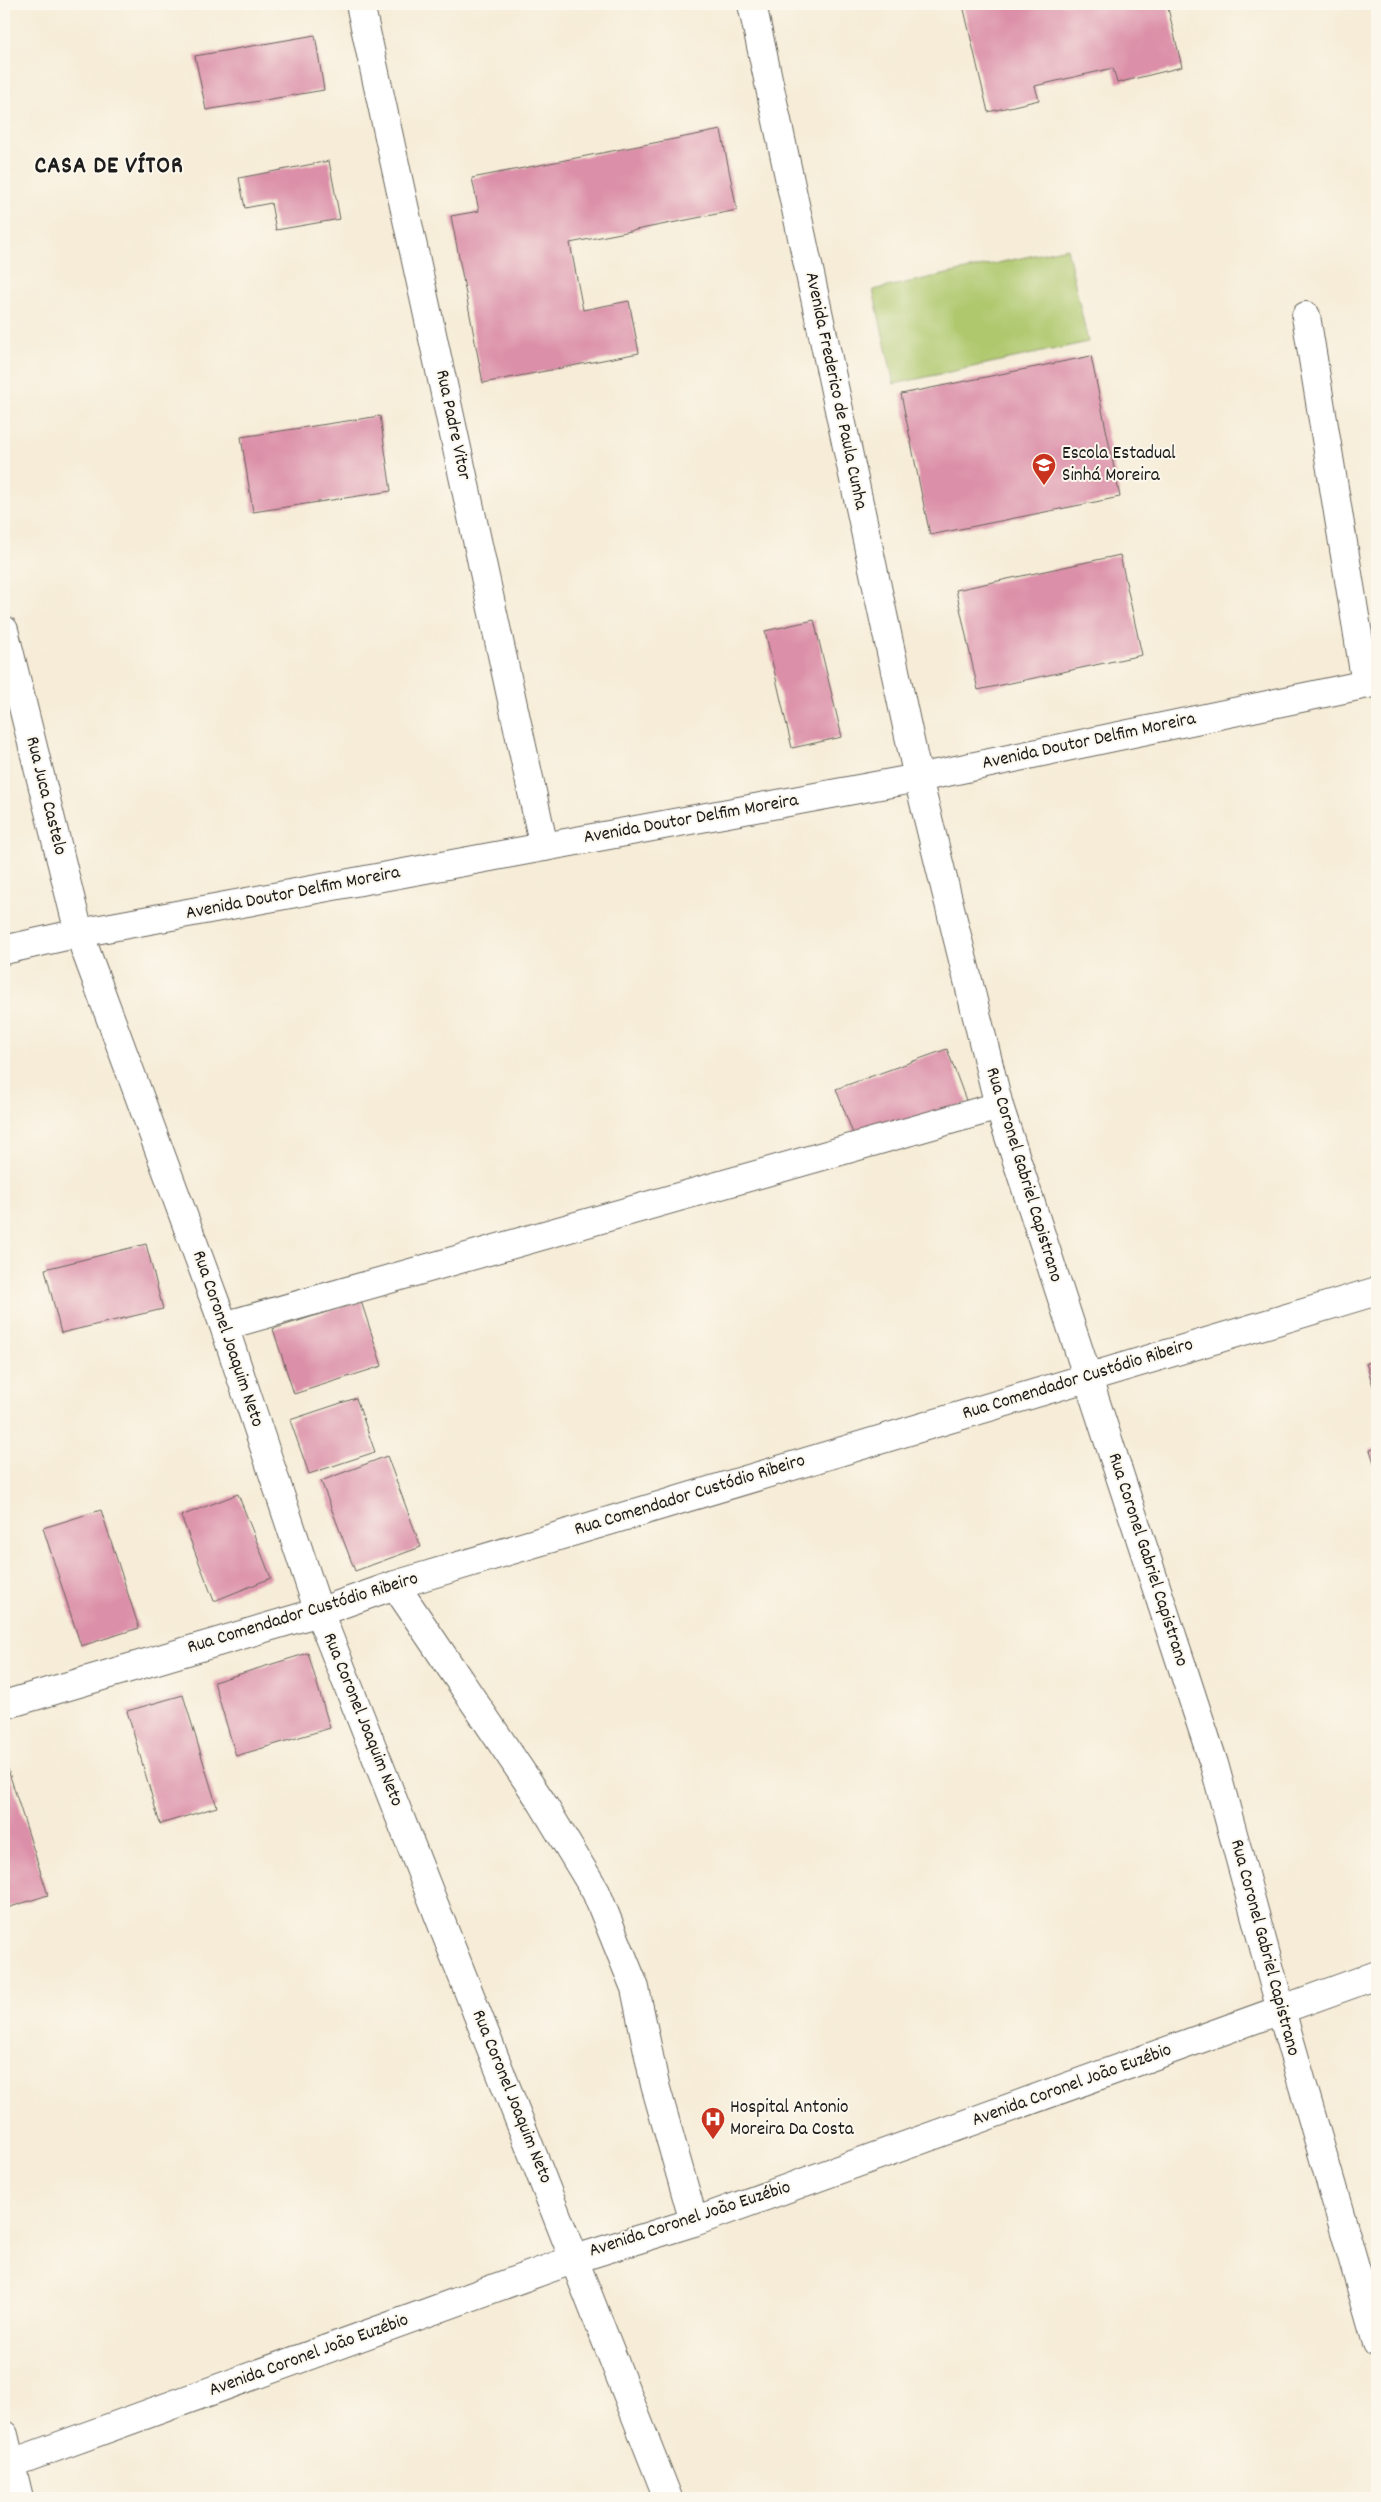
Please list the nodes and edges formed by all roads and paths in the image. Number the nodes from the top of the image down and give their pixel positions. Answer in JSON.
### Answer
{"nodes":[{"id":1,"x":360,"y":4,"type":"edge"},
{"id":2,"x":752,"y":4,"type":"edge"},
{"id":3,"x":1306,"y":316,"type":"dead end"},
{"id":4,"x":4,"y":630,"type":"edge"},
{"id":5,"x":1372,"y":683,"type":"edge"},
{"id":6,"x":918,"y":778,"type":"junction"},
{"id":7,"x":544,"y":847,"type":"junction"},
{"id":8,"x":80,"y":934,"type":"junction"},
{"id":9,"x":4,"y":950,"type":"edge"},
{"id":10,"x":999,"y":1106,"type":"junction"},
{"id":11,"x":1377,"y":1291,"type":"edge"},
{"id":12,"x":224,"y":1326,"type":"junction"},
{"id":13,"x":1086,"y":1377,"type":"junction"},
{"id":14,"x":395,"y":1585,"type":"junction"},
{"id":15,"x":319,"y":1612,"type":"junction"},
{"id":16,"x":4,"y":1704,"type":"edge"},
{"id":17,"x":1377,"y":1975,"type":"edge"},
{"id":18,"x":1281,"y":2010,"type":"junction"},
{"id":19,"x":694,"y":2222,"type":"junction"},
{"id":20,"x":575,"y":2259,"type":"junction"},
{"id":21,"x":1377,"y":2343,"type":"edge"},
{"id":22,"x":4,"y":2435,"type":"edge"},
{"id":23,"x":8,"y":2465,"type":"edge"},
{"id":24,"x":19,"y":2498,"type":"edge"},
{"id":25,"x":668,"y":2498,"type":"edge"}],
"edges":[{"from":1,"to":7,"type":"street","name":"Rua Padre Vitor"},
{"from":2,"to":6,"type":"street","name":"Avenida Frederico de Paula Cunha"},
{"from":3,"to":5,"type":"street"},
{"from":4,"to":8,"type":"street","name":"Rua Juca Castelo"},
{"from":5,"to":6,"type":"street","name":"Avenida Doutor Delfim Moreira"},
{"from":6,"to":7,"type":"street","name":"Avenida Doutor Delfim Moreira"},
{"from":6,"to":10,"type":"street","name":"Rua Coronel Gabriel Capistrano"},
{"from":7,"to":8,"type":"street","name":"Avenida Doutor Delfim Moreira"},
{"from":8,"to":9,"type":"street","name":"Avenida Doutor Delfim Moreira"},
{"from":8,"to":12,"type":"street","name":"Rua Coronel Joaquim Neto"},
{"from":10,"to":12,"type":"street"},
{"from":10,"to":13,"type":"street","name":"Rua Coronel Gabriel Capistrano"},
{"from":11,"to":13,"type":"street","name":"Rua Comendador Custódio Ribeiro"},
{"from":12,"to":15,"type":"street","name":"Rua Coronel Joaquim Neto"},
{"from":13,"to":14,"type":"street","name":"Rua Comendador Custódio Ribeiro"},
{"from":13,"to":18,"type":"street","name":"Rua Coronel Gabriel Capistrano"},
{"from":14,"to":15,"type":"street","name":"Rua Comendador Custódio Ribeiro"},
{"from":14,"to":19,"type":"street"},
{"from":15,"to":16,"type":"street","name":"Rua Comendador Custódio Ribeiro"},
{"from":15,"to":20,"type":"street","name":"Rua Coronel Joaquim Neto"},
{"from":17,"to":18,"type":"street","name":"Avenida Coronel João Euzébio"},
{"from":18,"to":19,"type":"street","name":"Avenida Coronel João Euzébio"},
{"from":18,"to":21,"type":"street","name":"Rua Coronel Gabriel Capistrano"},
{"from":19,"to":20,"type":"street","name":"Avenida Coronel João Euzébio"},
{"from":20,"to":23,"type":"street","name":"Avenida Coronel João Euzébio"},
{"from":20,"to":25,"type":"street","name":"Rua Coronel Joaquim Neto"},
{"from":22,"to":23,"type":"street"},
{"from":23,"to":24,"type":"street"}]}
